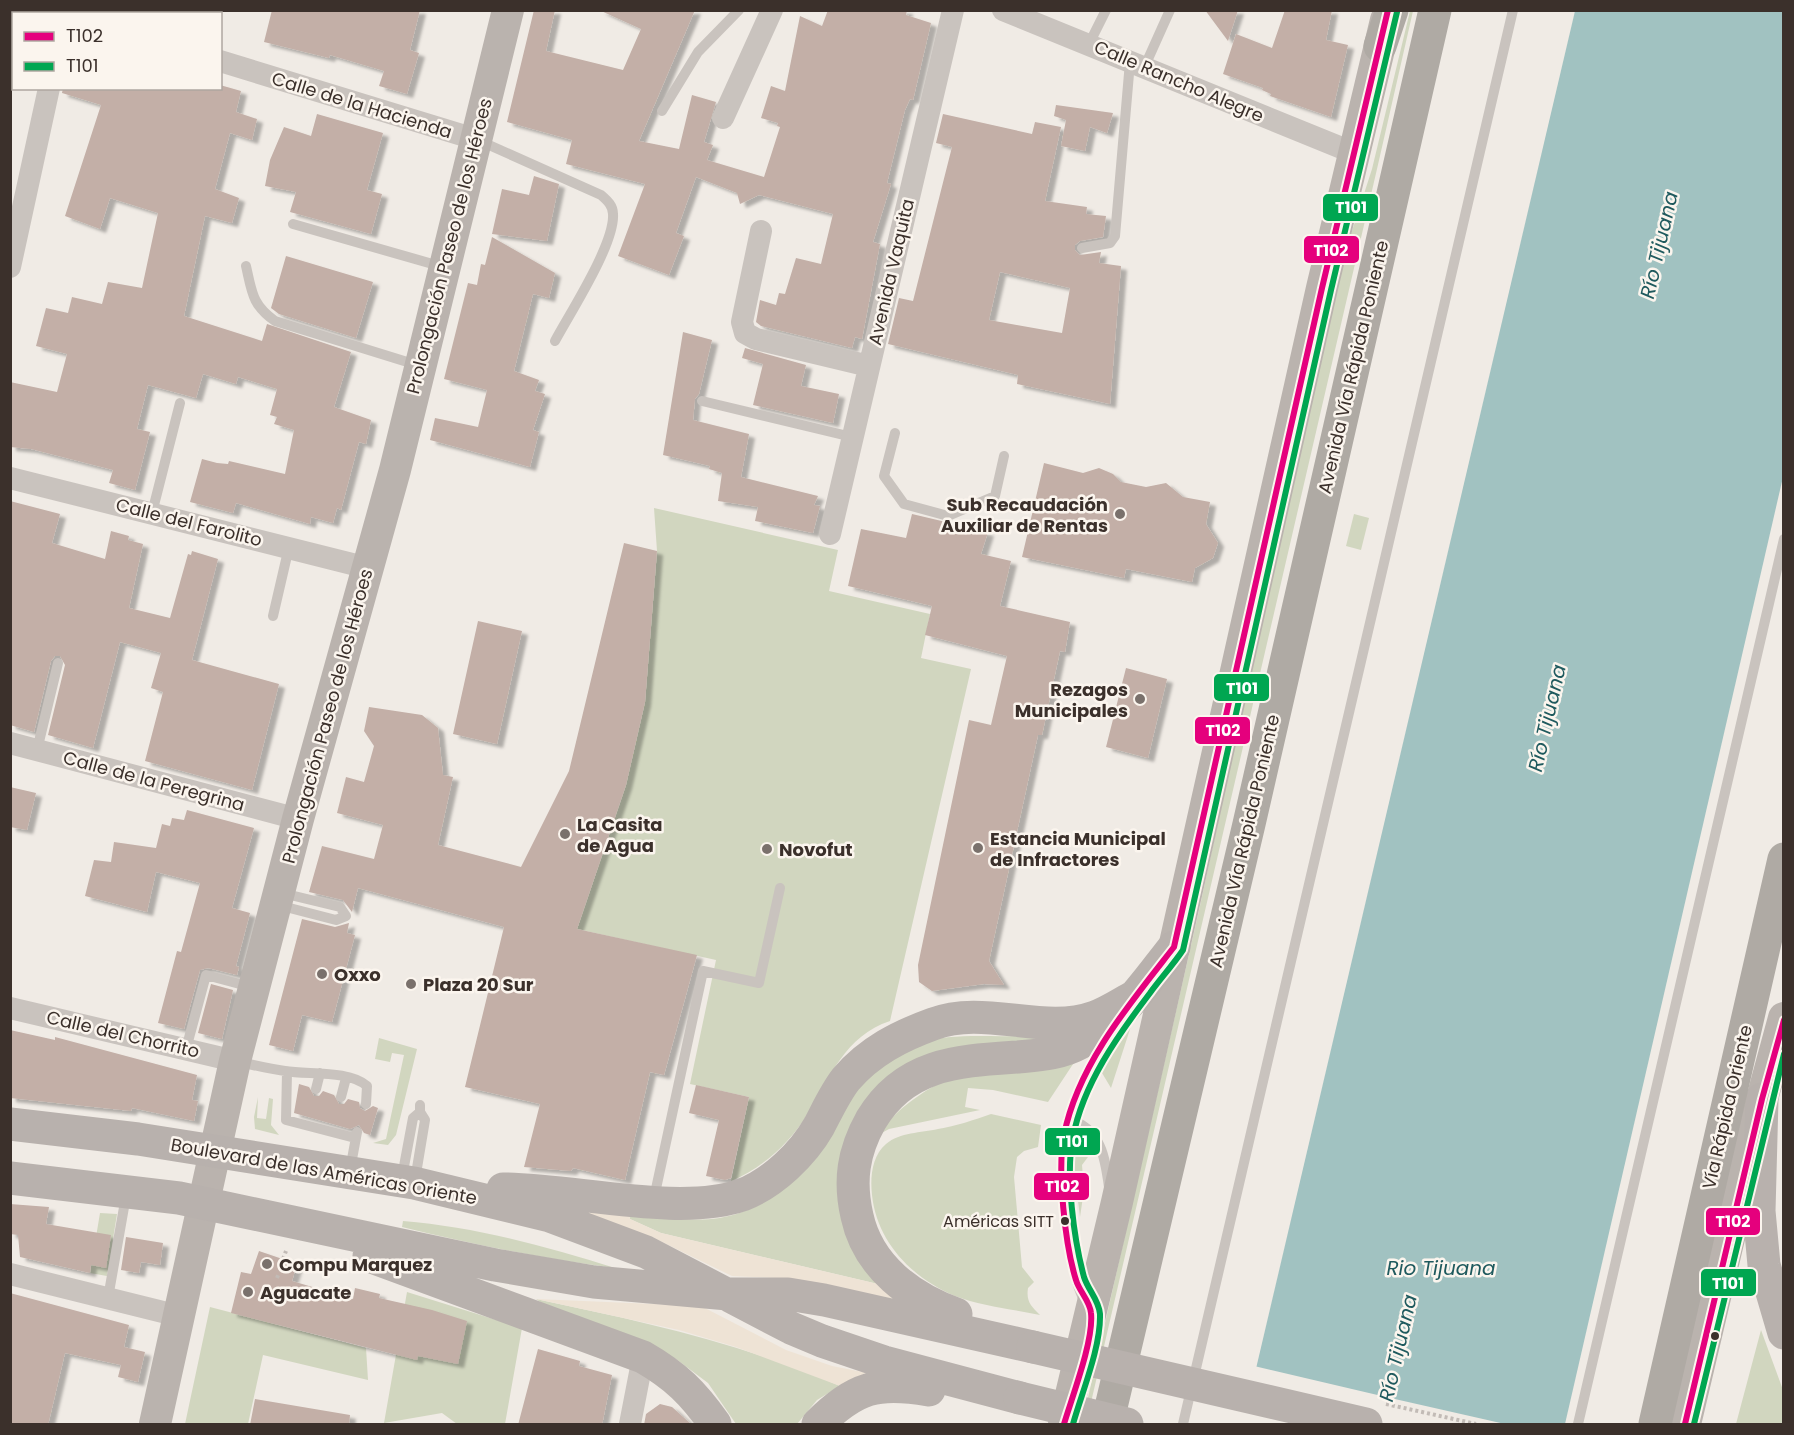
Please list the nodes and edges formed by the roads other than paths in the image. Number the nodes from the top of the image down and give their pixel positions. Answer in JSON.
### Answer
{"nodes":[{"id":1,"x":508,"y":10,"type":"edge"},
{"id":2,"x":739,"y":10,"type":"edge"},
{"id":3,"x":772,"y":10,"type":"edge"},
{"id":4,"x":953,"y":10,"type":"edge"},
{"id":5,"x":1003,"y":10,"type":"edge"},
{"id":6,"x":1106,"y":10,"type":"edge"},
{"id":7,"x":1170,"y":10,"type":"edge"},
{"id":8,"x":1390,"y":10,"type":"edge"},
{"id":9,"x":1435,"y":10,"type":"edge"},
{"id":10,"x":1513,"y":10,"type":"edge"},
{"id":11,"x":1031,"y":16,"type":"edge"},
{"id":12,"x":1089,"y":44,"type":"junction"},
{"id":13,"x":1380,"y":46,"type":"joint"},
{"id":14,"x":222,"y":63,"type":"edge"},
{"id":15,"x":1137,"y":65,"type":"junction"},
{"id":16,"x":49,"y":90,"type":"edge"},
{"id":17,"x":663,"y":111,"type":"dead end"},
{"id":18,"x":723,"y":118,"type":"dead end"},
{"id":19,"x":475,"y":139,"type":"junction"},
{"id":20,"x":1354,"y":153,"type":"junction"},
{"id":21,"x":293,"y":224,"type":"dead end"},
{"id":22,"x":761,"y":231,"type":"dead end"},
{"id":23,"x":1082,"y":248,"type":"dead end"},
{"id":24,"x":246,"y":266,"type":"dead end"},
{"id":25,"x":10,"y":267,"type":"edge"},
{"id":26,"x":444,"y":267,"type":"junction"},
{"id":27,"x":555,"y":341,"type":"dead end"},
{"id":28,"x":420,"y":366,"type":"junction"},
{"id":29,"x":869,"y":366,"type":"junction"},
{"id":30,"x":702,"y":401,"type":"dead end"},
{"id":31,"x":180,"y":403,"type":"dead end"},
{"id":32,"x":895,"y":433,"type":"dead end"},
{"id":33,"x":852,"y":437,"type":"junction"},
{"id":34,"x":1004,"y":456,"type":"dead end"},
{"id":35,"x":10,"y":478,"type":"edge"},
{"id":36,"x":152,"y":513,"type":"junction"},
{"id":37,"x":830,"y":534,"type":"dead end"},
{"id":38,"x":1784,"y":539,"type":"edge"},
{"id":39,"x":289,"y":547,"type":"junction"},
{"id":40,"x":368,"y":567,"type":"junction"},
{"id":41,"x":273,"y":616,"type":"dead end"},
{"id":42,"x":58,"y":663,"type":"dead end"},
{"id":43,"x":10,"y":743,"type":"edge"},
{"id":44,"x":38,"y":750,"type":"junction"},
{"id":45,"x":298,"y":819,"type":"junction"},
{"id":46,"x":1784,"y":859,"type":"edge"},
{"id":47,"x":780,"y":888,"type":"dead end"},
{"id":48,"x":277,"y":898,"type":"junction"},
{"id":49,"x":1174,"y":947,"type":"junction"},
{"id":50,"x":254,"y":988,"type":"junction"},
{"id":51,"x":1135,"y":996,"type":"junction"},
{"id":52,"x":10,"y":1008,"type":"edge"},
{"id":53,"x":1784,"y":1018,"type":"edge"},
{"id":54,"x":186,"y":1049,"type":"junction"},
{"id":55,"x":235,"y":1061,"type":"junction"},
{"id":56,"x":287,"y":1072,"type":"junction"},
{"id":57,"x":320,"y":1073,"type":"junction"},
{"id":58,"x":346,"y":1078,"type":"junction"},
{"id":59,"x":316,"y":1089,"type":"dead end"},
{"id":60,"x":341,"y":1096,"type":"dead end"},
{"id":61,"x":1762,"y":1099,"type":"junction"},
{"id":62,"x":366,"y":1104,"type":"dead end"},
{"id":63,"x":420,"y":1108,"type":"dead end"},
{"id":64,"x":1068,"y":1119,"type":"junction"},
{"id":65,"x":10,"y":1124,"type":"edge"},
{"id":66,"x":214,"y":1152,"type":"junction"},
{"id":67,"x":350,"y":1173,"type":"junction"},
{"id":68,"x":10,"y":1178,"type":"edge"},
{"id":69,"x":408,"y":1182,"type":"junction"},
{"id":70,"x":127,"y":1190,"type":"junction"},
{"id":71,"x":453,"y":1190,"type":"junction"},
{"id":72,"x":654,"y":1201,"type":"junction"},
{"id":73,"x":203,"y":1202,"type":"junction"},
{"id":74,"x":1112,"y":1222,"type":"junction"},
{"id":75,"x":285,"y":1235,"type":"junction"},
{"id":76,"x":10,"y":1274,"type":"edge"},
{"id":77,"x":728,"y":1294,"type":"junction"},
{"id":78,"x":108,"y":1298,"type":"junction"},
{"id":79,"x":1091,"y":1313,"type":"junction"},
{"id":80,"x":179,"y":1316,"type":"junction"},
{"id":81,"x":1784,"y":1333,"type":"edge"},
{"id":82,"x":1034,"y":1342,"type":"junction"},
{"id":83,"x":643,"y":1357,"type":"junction"},
{"id":84,"x":1019,"y":1404,"type":"junction"},
{"id":85,"x":1063,"y":1417,"type":"edge"},
{"id":86,"x":155,"y":1425,"type":"edge"},
{"id":87,"x":630,"y":1425,"type":"edge"},
{"id":88,"x":715,"y":1425,"type":"edge"},
{"id":89,"x":818,"y":1425,"type":"edge"},
{"id":90,"x":1107,"y":1425,"type":"edge"},
{"id":91,"x":1127,"y":1425,"type":"edge"},
{"id":92,"x":1183,"y":1425,"type":"edge"},
{"id":93,"x":1366,"y":1425,"type":"edge"},
{"id":94,"x":1578,"y":1425,"type":"edge"},
{"id":95,"x":1655,"y":1425,"type":"edge"},
{"id":96,"x":1685,"y":1425,"type":"edge"}],
"edges":[{"from":1,"to":19,"type":"main road","name":"Prolongación Paseo de los Héroes"},
{"from":2,"to":17,"type":"lane"},
{"from":3,"to":18,"type":"street"},
{"from":4,"to":29,"type":"street","name":"Avenida Vaquita"},
{"from":5,"to":11,"type":"street","name":"Calle Rancho Alegre"},
{"from":6,"to":12,"type":"lane"},
{"from":7,"to":15,"type":"lane"},
{"from":8,"to":13,"type":"highway"},
{"from":9,"to":90,"type":"highway","name":"Avenida Vía Rápida Poniente"},
{"from":10,"to":92,"type":"lane"},
{"from":11,"to":12,"type":"street","name":"Calle Rancho Alegre"},
{"from":12,"to":15,"type":"street","name":"Calle Rancho Alegre"},
{"from":13,"to":20,"type":"main road"},
{"from":14,"to":19,"type":"street","name":"Calle de la Hacienda"},
{"from":15,"to":20,"type":"street","name":"Calle Rancho Alegre"},
{"from":15,"to":23,"type":"lane"},
{"from":16,"to":25,"type":"street"},
{"from":19,"to":26,"type":"main road","name":"Prolongación Paseo de los Héroes"},
{"from":19,"to":27,"type":"lane","name":"Calle de la Hacienda"},
{"from":20,"to":49,"type":"main road"},
{"from":21,"to":26,"type":"lane"},
{"from":22,"to":29,"type":"street"},
{"from":24,"to":28,"type":"lane"},
{"from":26,"to":28,"type":"main road","name":"Prolongación Paseo de los Héroes"},
{"from":28,"to":40,"type":"main road","name":"Prolongación Paseo de los Héroes"},
{"from":29,"to":33,"type":"street","name":"Avenida Vaquita"},
{"from":30,"to":33,"type":"lane"},
{"from":31,"to":36,"type":"lane"},
{"from":32,"to":34,"type":"lane"},
{"from":33,"to":37,"type":"street","name":"Avenida Vaquita"},
{"from":35,"to":36,"type":"street","name":"Calle del Farolito"},
{"from":36,"to":39,"type":"street","name":"Calle del Farolito"},
{"from":38,"to":94,"type":"lane"},
{"from":39,"to":40,"type":"street","name":"Calle del Farolito"},
{"from":39,"to":41,"type":"lane"},
{"from":40,"to":45,"type":"main road","name":"Prolongación Paseo de los Héroes"},
{"from":42,"to":44,"type":"lane"},
{"from":43,"to":44,"type":"street","name":"Calle de la Peregrina"},
{"from":44,"to":45,"type":"street","name":"Calle de la Peregrina"},
{"from":45,"to":48,"type":"main road","name":"Prolongación Paseo de los Héroes"},
{"from":46,"to":95,"type":"highway","name":"Vía Rápida Oriente"},
{"from":47,"to":72,"type":"lane"},
{"from":48,"to":48,"type":"lane"},
{"from":48,"to":50,"type":"main road","name":"Prolongación Paseo de los Héroes"},
{"from":49,"to":51,"type":"main road"},
{"from":49,"to":74,"type":"main road"},
{"from":50,"to":54,"type":"lane"},
{"from":50,"to":55,"type":"main road","name":"Prolongación Paseo de los Héroes"},
{"from":51,"to":64,"type":"lane"},
{"from":51,"to":72,"type":"main road"},
{"from":51,"to":82,"type":"main road"},
{"from":52,"to":54,"type":"street","name":"Calle del Chorrito"},
{"from":53,"to":61,"type":"main road"},
{"from":54,"to":55,"type":"street","name":"Calle del Chorrito"},
{"from":55,"to":56,"type":"lane"},
{"from":55,"to":66,"type":"main road","name":"Prolongación Paseo de los Héroes"},
{"from":56,"to":57,"type":"lane"},
{"from":56,"to":67,"type":"lane"},
{"from":57,"to":58,"type":"lane"},
{"from":57,"to":59,"type":"lane"},
{"from":58,"to":60,"type":"lane"},
{"from":58,"to":62,"type":"lane"},
{"from":61,"to":81,"type":"main road"},
{"from":61,"to":96,"type":"main road"},
{"from":63,"to":69,"type":"lane"},
{"from":64,"to":74,"type":"lane"},
{"from":64,"to":79,"type":"lane"},
{"from":65,"to":66,"type":"main road","name":"Boulevard de las Américas Oriente"},
{"from":66,"to":67,"type":"main road","name":"Boulevard de las Américas Oriente"},
{"from":66,"to":73,"type":"main road","name":"Prolongación Paseo de los Héroes"},
{"from":67,"to":69,"type":"main road","name":"Boulevard de las Américas Oriente"},
{"from":68,"to":70,"type":"main road","name":"Boulevard de las Américas Oriente"},
{"from":69,"to":71,"type":"main road","name":"Boulevard de las Américas Oriente"},
{"from":70,"to":73,"type":"main road","name":"Boulevard de las Américas Oriente"},
{"from":70,"to":78,"type":"lane"},
{"from":71,"to":72,"type":"main road"},
{"from":71,"to":77,"type":"main road","name":"Boulevard de las Américas Oriente"},
{"from":73,"to":75,"type":"main road","name":"Boulevard de las Américas Oriente"},
{"from":73,"to":80,"type":"main road","name":"Prolongación Paseo de los Héroes"},
{"from":74,"to":79,"type":"main road"},
{"from":75,"to":77,"type":"main road","name":"Boulevard de las Américas Oriente"},
{"from":75,"to":83,"type":"main road"},
{"from":76,"to":78,"type":"street"},
{"from":77,"to":82,"type":"main road","name":"Boulevard de las Américas Oriente"},
{"from":77,"to":84,"type":"main road","name":"Boulevard de las Américas Oriente"},
{"from":78,"to":80,"type":"street"},
{"from":79,"to":85,"type":"main road"},
{"from":80,"to":86,"type":"main road","name":"Prolongación Paseo de los Héroes"},
{"from":82,"to":93,"type":"main road","name":"Boulevard de las Américas Oriente","bridge":true},
{"from":83,"to":87,"type":"street"},
{"from":83,"to":88,"type":"main road"},
{"from":84,"to":85,"type":"main road","name":"Boulevard de las Américas Oriente","bridge":true},
{"from":84,"to":89,"type":"main road"},
{"from":85,"to":91,"type":"main road","name":"Boulevard de las Américas Oriente","bridge":true}]}
